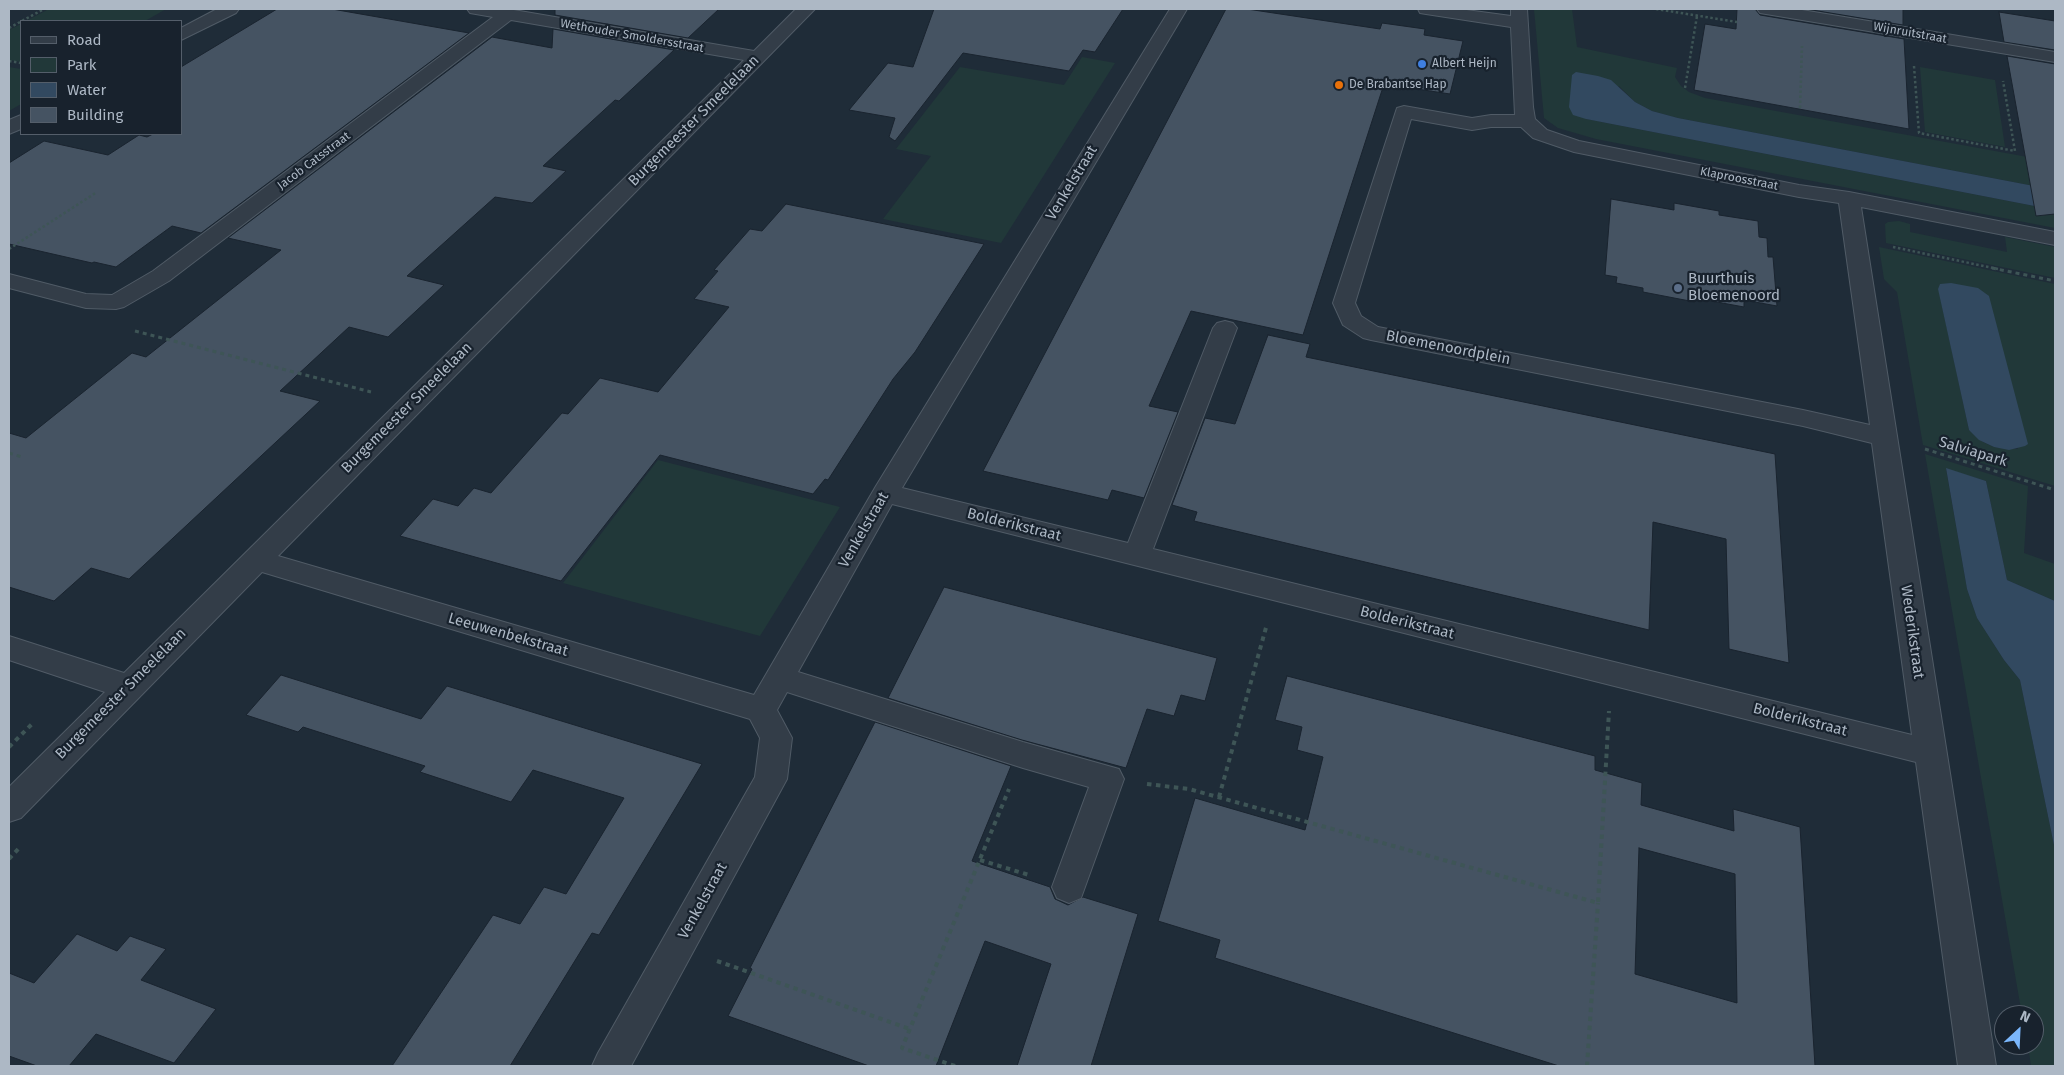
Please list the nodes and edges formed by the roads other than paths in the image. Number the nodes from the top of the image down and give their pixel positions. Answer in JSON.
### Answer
{"nodes":[{"id":1,"x":230,"y":9,"type":"edge"},
{"id":2,"x":476,"y":9,"type":"edge"},
{"id":3,"x":806,"y":9,"type":"edge"},
{"id":4,"x":1178,"y":9,"type":"edge"},
{"id":5,"x":1426,"y":9,"type":"edge"},
{"id":6,"x":1766,"y":9,"type":"edge"},
{"id":7,"x":1790,"y":11,"type":"edge"},
{"id":8,"x":508,"y":14,"type":"junction"},
{"id":9,"x":1519,"y":16,"type":"edge"},
{"id":10,"x":182,"y":34,"type":"edge"},
{"id":11,"x":758,"y":57,"type":"junction"},
{"id":12,"x":2055,"y":57,"type":"edge"},
{"id":13,"x":1526,"y":121,"type":"junction"},
{"id":14,"x":20,"y":122,"type":"edge"},
{"id":15,"x":9,"y":128,"type":"edge"},
{"id":16,"x":1849,"y":198,"type":"junction"},
{"id":17,"x":2055,"y":238,"type":"edge"},
{"id":18,"x":9,"y":282,"type":"edge"},
{"id":19,"x":1225,"y":328,"type":"dead end"},
{"id":20,"x":1884,"y":437,"type":"junction"},
{"id":21,"x":885,"y":493,"type":"junction"},
{"id":22,"x":1137,"y":556,"type":"junction"},
{"id":23,"x":255,"y":560,"type":"junction"},
{"id":24,"x":9,"y":648,"type":"edge"},
{"id":25,"x":780,"y":678,"type":"junction"},
{"id":26,"x":128,"y":687,"type":"junction"},
{"id":27,"x":761,"y":710,"type":"junction"},
{"id":28,"x":1929,"y":752,"type":"junction"},
{"id":29,"x":9,"y":808,"type":"edge"},
{"id":30,"x":1069,"y":888,"type":"road end"},
{"id":31,"x":611,"y":1066,"type":"edge"},
{"id":32,"x":1977,"y":1066,"type":"edge"}],
"edges":[{"from":1,"to":10,"type":"street"},
{"from":2,"to":8,"type":"street","name":"Wethouder Smoldersstraat"},
{"from":3,"to":11,"type":"street","name":"Burgemeester Smeelelaan"},
{"from":4,"to":21,"type":"street","name":"Venkelstraat"},
{"from":5,"to":9,"type":"street"},
{"from":6,"to":7,"type":"street","name":"Wijnruitstraat"},
{"from":7,"to":12,"type":"street","name":"Wijnruitstraat"},
{"from":8,"to":11,"type":"street","name":"Wethouder Smoldersstraat"},
{"from":8,"to":18,"type":"street","name":"Jacob Catsstraat"},
{"from":9,"to":13,"type":"street"},
{"from":11,"to":23,"type":"street","name":"Burgemeester Smeelelaan"},
{"from":13,"to":16,"type":"street","name":"Klaproosstraat"},
{"from":13,"to":20,"type":"street","name":"Bloemenoordplein"},
{"from":14,"to":15,"type":"street"},
{"from":16,"to":17,"type":"street","name":"Klaproosstraat"},
{"from":16,"to":20,"type":"street","name":"Wederikstraat"},
{"from":19,"to":22,"type":"street"},
{"from":20,"to":28,"type":"street","name":"Wederikstraat"},
{"from":21,"to":22,"type":"street","name":"Bolderikstraat"},
{"from":21,"to":25,"type":"street","name":"Venkelstraat"},
{"from":22,"to":28,"type":"street","name":"Bolderikstraat"},
{"from":23,"to":26,"type":"street","name":"Burgemeester Smeelelaan"},
{"from":23,"to":27,"type":"street","name":"Leeuwenbekstraat"},
{"from":24,"to":26,"type":"street"},
{"from":25,"to":27,"type":"street","name":"Venkelstraat"},
{"from":25,"to":30,"type":"street"},
{"from":26,"to":29,"type":"street","name":"Burgemeester Smeelelaan"},
{"from":27,"to":31,"type":"street","name":"Venkelstraat"},
{"from":28,"to":32,"type":"street","name":"Wederikstraat"}]}
